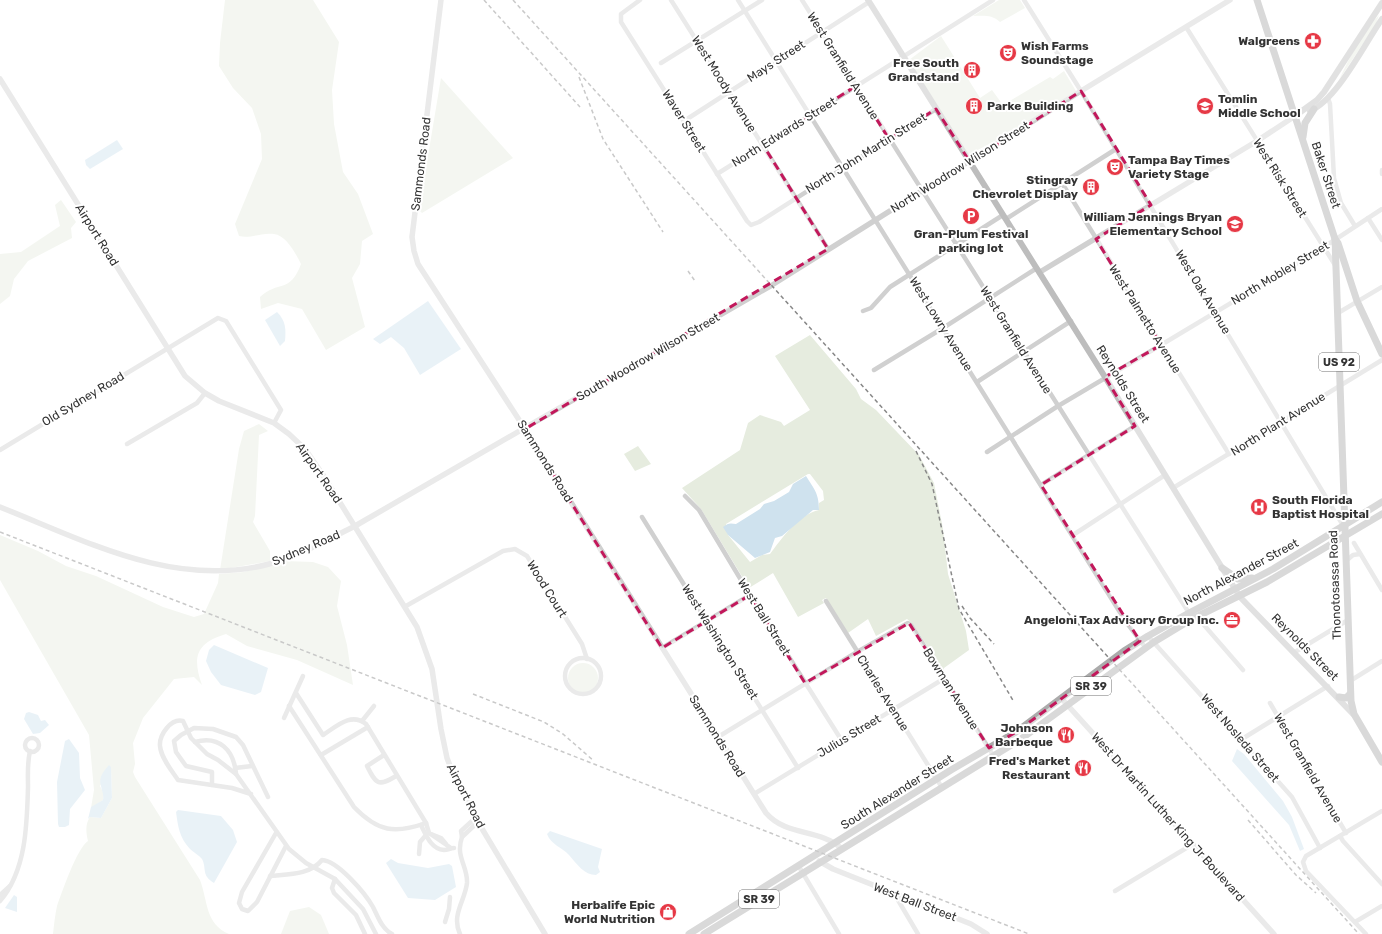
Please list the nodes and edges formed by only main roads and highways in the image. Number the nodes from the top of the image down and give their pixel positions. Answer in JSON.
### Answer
{"nodes":[{"id":1,"x":1257,"y":0,"type":"edge"},
{"id":2,"x":868,"y":1,"type":"edge"},
{"id":3,"x":1382,"y":3,"type":"edge"},
{"id":4,"x":1382,"y":19,"type":"edge"},
{"id":5,"x":1331,"y":82,"type":"junction"},
{"id":6,"x":1328,"y":98,"type":"junction"},
{"id":7,"x":1317,"y":100,"type":"junction"},
{"id":8,"x":1314,"y":109,"type":"junction"},
{"id":9,"x":1295,"y":116,"type":"junction"},
{"id":10,"x":1303,"y":140,"type":"junction"},
{"id":11,"x":1335,"y":239,"type":"junction"},
{"id":12,"x":1382,"y":354,"type":"edge"},
{"id":13,"x":1382,"y":502,"type":"edge"},
{"id":14,"x":1382,"y":514,"type":"edge"},
{"id":15,"x":1344,"y":527,"type":"junction"},
{"id":16,"x":1345,"y":537,"type":"junction"},
{"id":17,"x":1222,"y":568,"type":"junction"},
{"id":18,"x":1260,"y":577,"type":"junction"},
{"id":19,"x":1235,"y":590,"type":"junction"},
{"id":20,"x":1240,"y":597,"type":"junction"},
{"id":21,"x":1111,"y":661,"type":"joint"},
{"id":22,"x":1117,"y":667,"type":"joint"},
{"id":23,"x":1350,"y":694,"type":"junction"},
{"id":24,"x":1339,"y":697,"type":"junction"},
{"id":25,"x":1064,"y":702,"type":"junction"},
{"id":26,"x":1354,"y":714,"type":"junction"},
{"id":27,"x":1382,"y":762,"type":"edge"},
{"id":28,"x":744,"y":905,"type":"junction"},
{"id":29,"x":693,"y":933,"type":"edge"},
{"id":30,"x":704,"y":934,"type":"edge"}],
"edges":[{"from":1,"to":9,"type":"main road","name":"Baker Street","number":"US 92"},
{"from":2,"to":17,"type":"main road","name":"Reynolds Street"},
{"from":3,"to":5,"type":"main road"},
{"from":4,"to":6,"type":"main road"},
{"from":5,"to":6,"type":"main road"},
{"from":5,"to":7,"type":"main road"},
{"from":6,"to":7,"type":"main road"},
{"from":6,"to":8,"type":"main road"},
{"from":7,"to":9,"type":"main road"},
{"from":8,"to":9,"type":"main road"},
{"from":8,"to":10,"type":"main road"},
{"from":9,"to":10,"type":"main road","name":"Baker Street","number":"US 92"},
{"from":10,"to":11,"type":"main road","name":"Baker Street","number":"US 92"},
{"from":11,"to":12,"type":"main road","name":"Baker Street","number":"US 92"},
{"from":11,"to":15,"type":"main road","name":"Thonotosassa Road","number":"US 92"},
{"from":13,"to":15,"type":"main road","name":"North Alexander Street","number":"SR 39"},
{"from":14,"to":16,"type":"main road","name":"North Alexander Street","number":"SR 39"},
{"from":15,"to":16,"type":"main road","name":"Thonotosassa Road"},
{"from":15,"to":18,"type":"main road","name":"North Alexander Street","number":"SR 39"},
{"from":16,"to":20,"type":"main road","name":"North Alexander Street","number":"SR 39"},
{"from":16,"to":23,"type":"main road","name":"Thonotosassa Road"},
{"from":17,"to":18,"type":"main road"},
{"from":17,"to":19,"type":"main road","name":"Reynolds Street"},
{"from":18,"to":19,"type":"main road","name":"North Alexander Street","number":"SR 39"},
{"from":19,"to":20,"type":"main road","name":"Reynolds Street"},
{"from":19,"to":21,"type":"main road","name":"North Alexander Street","number":"SR 39"},
{"from":20,"to":22,"type":"main road","name":"North Alexander Street","number":"SR 39"},
{"from":20,"to":24,"type":"main road","name":"Reynolds Street"},
{"from":21,"to":25,"type":"main road","name":"South Alexander Street","number":"SR 39"},
{"from":22,"to":25,"type":"main road","name":"South Alexander Street","number":"SR 39"},
{"from":23,"to":24,"type":"main road"},
{"from":23,"to":26,"type":"main road","name":"Thonotosassa Road"},
{"from":24,"to":26,"type":"main road","name":"Reynolds Street"},
{"from":25,"to":28,"type":"main road","name":"South Alexander Street","number":"SR 39"},
{"from":25,"to":28,"type":"main road","name":"South Alexander Street","number":"SR 39"},
{"from":26,"to":27,"type":"main road","name":"Reynolds Street"},
{"from":28,"to":29,"type":"main road","name":"South Alexander Street","number":"SR 39"},
{"from":28,"to":30,"type":"main road","name":"South Alexander Street","number":"SR 39"}]}
